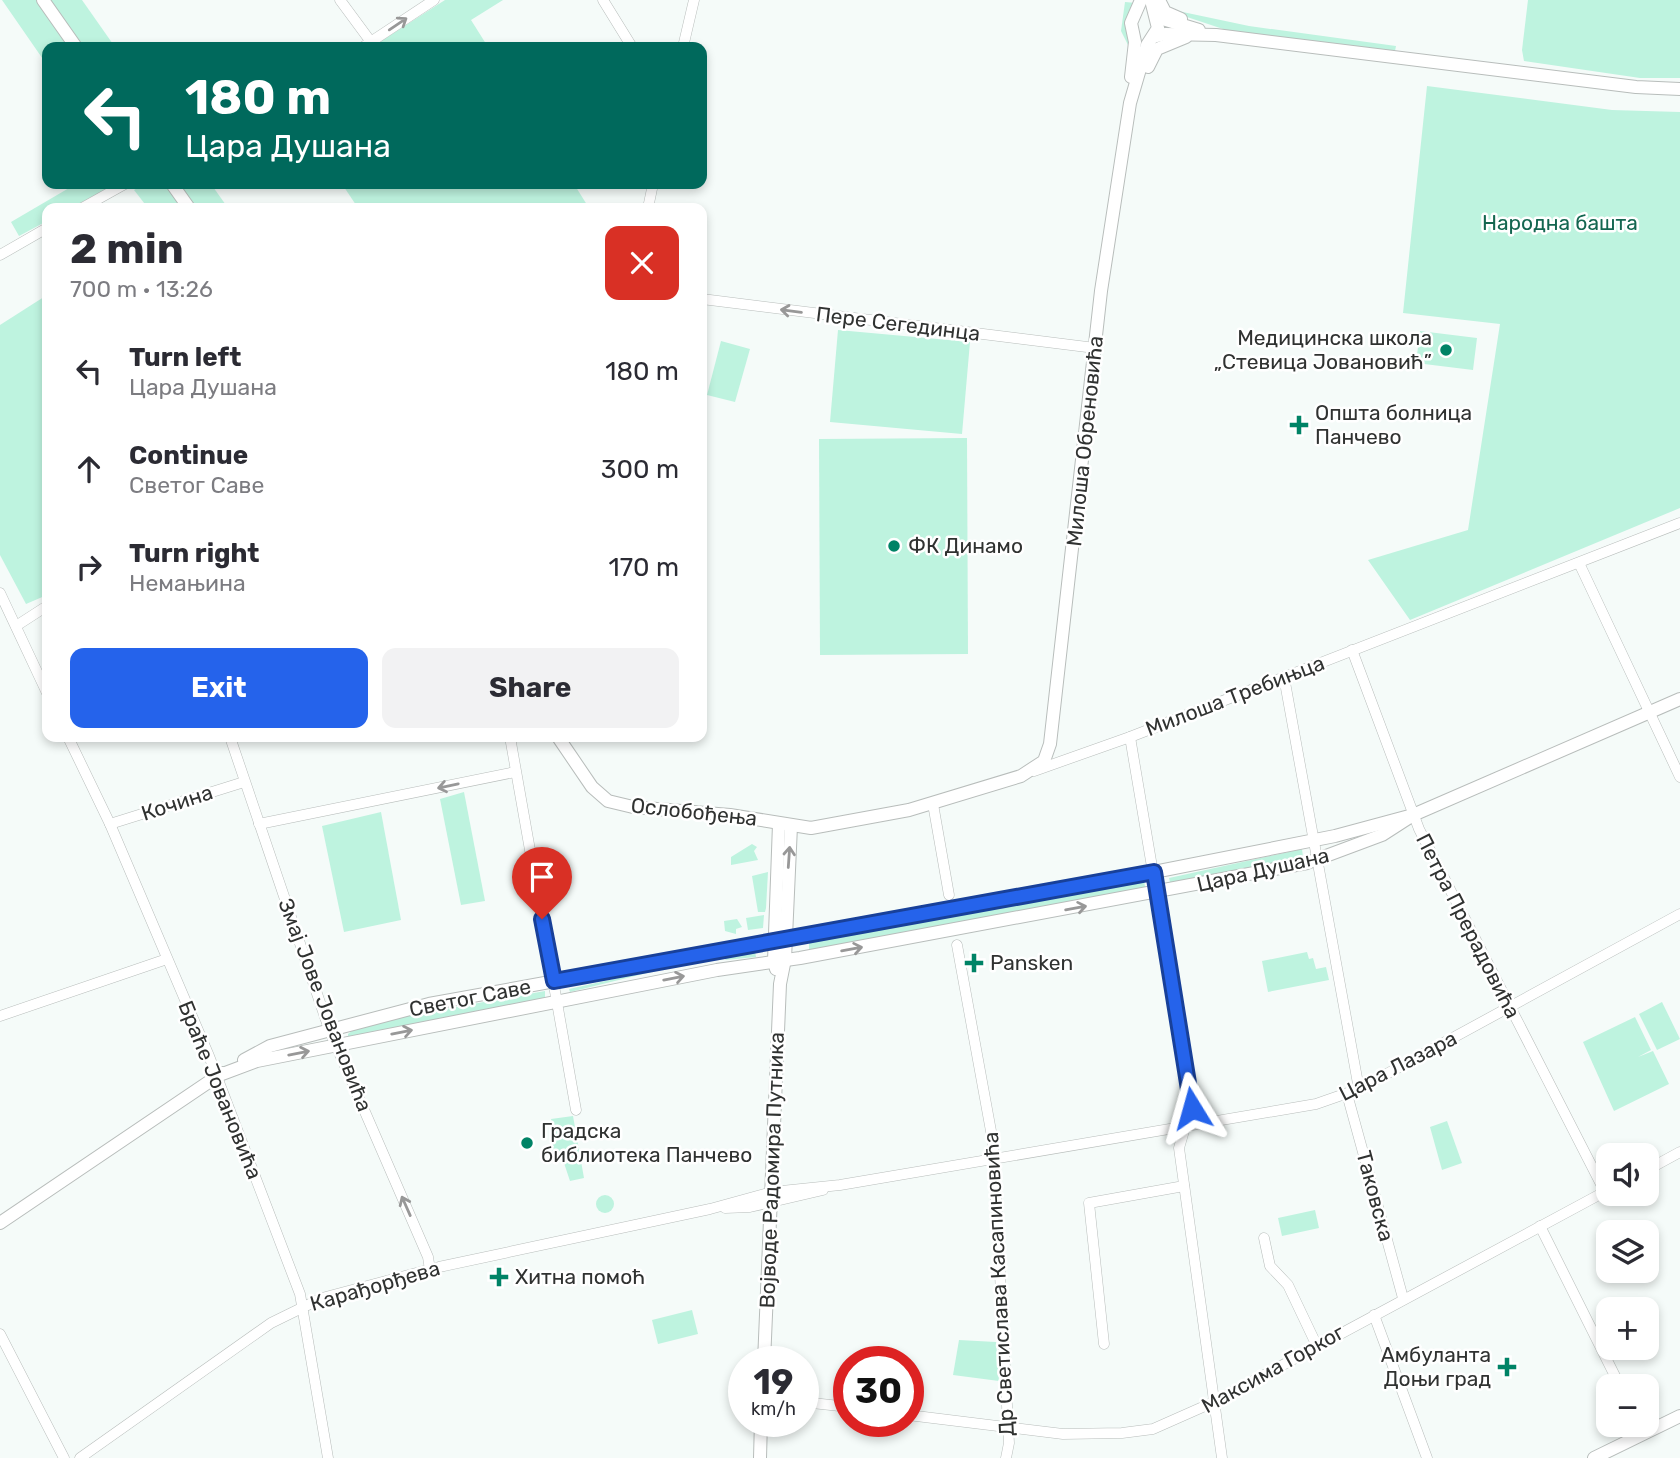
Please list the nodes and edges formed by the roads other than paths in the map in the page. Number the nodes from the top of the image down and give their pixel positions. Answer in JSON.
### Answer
{"nodes":[{"id":1,"x":43,"y":0,"type":"edge"},
{"id":2,"x":340,"y":0,"type":"edge"},
{"id":3,"x":434,"y":0,"type":"edge"},
{"id":4,"x":603,"y":0,"type":"edge"},
{"id":5,"x":694,"y":0,"type":"edge"},
{"id":6,"x":1141,"y":0,"type":"edge"},
{"id":7,"x":1151,"y":0,"type":"edge"},
{"id":8,"x":1159,"y":0,"type":"edge"},
{"id":9,"x":1135,"y":16,"type":"junction"},
{"id":10,"x":1155,"y":16,"type":"junction"},
{"id":11,"x":1133,"y":33,"type":"junction"},
{"id":12,"x":1196,"y":33,"type":"junction"},
{"id":13,"x":1152,"y":37,"type":"junction"},
{"id":14,"x":72,"y":42,"type":"edge"},
{"id":15,"x":365,"y":42,"type":"edge"},
{"id":16,"x":371,"y":42,"type":"edge"},
{"id":17,"x":629,"y":42,"type":"edge"},
{"id":18,"x":684,"y":42,"type":"edge"},
{"id":19,"x":1135,"y":88,"type":"junction"},
{"id":20,"x":1680,"y":89,"type":"edge"},
{"id":21,"x":1130,"y":103,"type":"junction"},
{"id":22,"x":116,"y":189,"type":"edge"},
{"id":23,"x":91,"y":203,"type":"edge"},
{"id":24,"x":42,"y":231,"type":"edge"},
{"id":25,"x":0,"y":255,"type":"edge"},
{"id":26,"x":707,"y":300,"type":"edge"},
{"id":27,"x":1095,"y":348,"type":"junction"},
{"id":28,"x":1680,"y":523,"type":"edge"},
{"id":29,"x":1578,"y":563,"type":"junction"},
{"id":30,"x":0,"y":593,"type":"edge"},
{"id":31,"x":42,"y":609,"type":"edge"},
{"id":32,"x":16,"y":625,"type":"junction"},
{"id":33,"x":1352,"y":650,"type":"junction"},
{"id":34,"x":1284,"y":677,"type":"junction"},
{"id":35,"x":42,"y":682,"type":"edge"},
{"id":36,"x":1680,"y":699,"type":"edge"},
{"id":37,"x":1649,"y":712,"type":"junction"},
{"id":38,"x":1130,"y":737,"type":"junction"},
{"id":39,"x":70,"y":742,"type":"edge"},
{"id":40,"x":232,"y":742,"type":"edge"},
{"id":41,"x":508,"y":742,"type":"edge"},
{"id":42,"x":561,"y":742,"type":"edge"},
{"id":43,"x":1051,"y":744,"type":"junction"},
{"id":44,"x":1072,"y":758,"type":"junction"},
{"id":45,"x":515,"y":772,"type":"junction"},
{"id":46,"x":1031,"y":772,"type":"junction"},
{"id":47,"x":1680,"y":777,"type":"edge"},
{"id":48,"x":244,"y":782,"type":"junction"},
{"id":49,"x":933,"y":804,"type":"junction"},
{"id":50,"x":1413,"y":816,"type":"junction"},
{"id":51,"x":110,"y":824,"type":"junction"},
{"id":52,"x":259,"y":824,"type":"junction"},
{"id":53,"x":785,"y":825,"type":"junction"},
{"id":54,"x":1314,"y":840,"type":"junction"},
{"id":55,"x":1317,"y":860,"type":"junction"},
{"id":56,"x":1154,"y":872,"type":"junction"},
{"id":57,"x":1157,"y":893,"type":"junction"},
{"id":58,"x":949,"y":895,"type":"dead end"},
{"id":59,"x":1680,"y":914,"type":"edge"},
{"id":60,"x":780,"y":938,"type":"junction"},
{"id":61,"x":957,"y":946,"type":"dead end"},
{"id":62,"x":167,"y":959,"type":"junction"},
{"id":63,"x":779,"y":960,"type":"junction"},
{"id":64,"x":554,"y":981,"type":"junction"},
{"id":65,"x":556,"y":1002,"type":"junction"},
{"id":66,"x":1510,"y":1007,"type":"junction"},
{"id":67,"x":0,"y":1016,"type":"edge"},
{"id":68,"x":329,"y":1029,"type":"junction"},
{"id":69,"x":335,"y":1045,"type":"junction"},
{"id":70,"x":217,"y":1076,"type":"junction"},
{"id":71,"x":1359,"y":1089,"type":"junction"},
{"id":72,"x":1348,"y":1094,"type":"junction"},
{"id":73,"x":576,"y":1110,"type":"dead end"},
{"id":74,"x":1185,"y":1126,"type":"junction"},
{"id":75,"x":1680,"y":1152,"type":"edge"},
{"id":76,"x":995,"y":1159,"type":"junction"},
{"id":77,"x":1659,"y":1163,"type":"edge"},
{"id":78,"x":1596,"y":1172,"type":"edge"},
{"id":79,"x":1184,"y":1186,"type":"junction"},
{"id":80,"x":1596,"y":1196,"type":"edge"},
{"id":81,"x":772,"y":1197,"type":"junction"},
{"id":82,"x":0,"y":1223,"type":"edge"},
{"id":83,"x":1540,"y":1226,"type":"junction"},
{"id":84,"x":1264,"y":1238,"type":"dead end"},
{"id":85,"x":430,"y":1270,"type":"junction"},
{"id":86,"x":1403,"y":1298,"type":"junction"},
{"id":87,"x":303,"y":1306,"type":"junction"},
{"id":88,"x":1374,"y":1315,"type":"junction"},
{"id":89,"x":0,"y":1334,"type":"edge"},
{"id":90,"x":1104,"y":1344,"type":"dead end"},
{"id":91,"x":765,"y":1346,"type":"edge"},
{"id":92,"x":1317,"y":1346,"type":"junction"},
{"id":93,"x":1614,"y":1374,"type":"edge"},
{"id":94,"x":1214,"y":1402,"type":"junction"},
{"id":95,"x":1680,"y":1416,"type":"edge"},
{"id":96,"x":924,"y":1417,"type":"edge"},
{"id":97,"x":1659,"y":1423,"type":"edge"},
{"id":98,"x":1009,"y":1427,"type":"junction"},
{"id":99,"x":761,"y":1437,"type":"edge"},
{"id":100,"x":1629,"y":1437,"type":"edge"},
{"id":101,"x":64,"y":1458,"type":"edge"},
{"id":102,"x":80,"y":1458,"type":"edge"},
{"id":103,"x":328,"y":1458,"type":"edge"},
{"id":104,"x":760,"y":1458,"type":"edge"},
{"id":105,"x":1006,"y":1458,"type":"edge"},
{"id":106,"x":1222,"y":1458,"type":"edge"},
{"id":107,"x":1427,"y":1458,"type":"edge"},
{"id":108,"x":1594,"y":1458,"type":"edge"}],
"edges":[{"from":1,"to":14,"type":"street"},
{"from":2,"to":15,"type":"street"},
{"from":16,"to":3,"type":"street","one_way":true},
{"from":4,"to":17,"type":"street"},
{"from":5,"to":18,"type":"street"},
{"from":6,"to":9,"type":"street"},
{"from":7,"to":10,"type":"street"},
{"from":8,"to":12,"type":"street"},
{"from":9,"to":10,"type":"street"},
{"from":9,"to":11,"type":"street"},
{"from":10,"to":12,"type":"street"},
{"from":10,"to":13,"type":"street"},
{"from":11,"to":13,"type":"street"},
{"from":11,"to":21,"type":"street"},
{"from":12,"to":13,"type":"street"},
{"from":12,"to":19,"type":"street"},
{"from":12,"to":20,"type":"street"},
{"from":13,"to":19,"type":"street"},
{"from":19,"to":21,"type":"street"},
{"from":21,"to":27,"type":"street","name":"Милоша Обреновића"},
{"from":22,"to":23,"type":"street"},
{"from":24,"to":25,"type":"street"},
{"from":27,"to":26,"type":"street","name":"Пере Сегединца","one_way":true},
{"from":27,"to":43,"type":"street","name":"Милоша Обреновића"},
{"from":28,"to":29,"type":"street","name":"Милоша Требињца"},
{"from":29,"to":33,"type":"street","name":"Милоша Требињца"},
{"from":29,"to":37,"type":"street"},
{"from":30,"to":32,"type":"street"},
{"from":31,"to":32,"type":"street"},
{"from":32,"to":35,"type":"street"},
{"from":33,"to":34,"type":"street","name":"Милоша Требињца"},
{"from":33,"to":50,"type":"street","name":"Петра Прерадовића"},
{"from":34,"to":38,"type":"street","name":"Милоша Требињца"},
{"from":34,"to":54,"type":"street"},
{"from":36,"to":37,"type":"street","name":"Цара Душана"},
{"from":37,"to":47,"type":"street"},
{"from":37,"to":50,"type":"street","name":"Цара Душана"},
{"from":38,"to":44,"type":"street","name":"Милоша Требињца"},
{"from":38,"to":56,"type":"street"},
{"from":39,"to":51,"type":"street","name":"Браће Јовановића"},
{"from":40,"to":48,"type":"street","name":"Змај Јове Јовановића"},
{"from":41,"to":45,"type":"street"},
{"from":42,"to":53,"type":"street","name":"Ослобођења"},
{"from":43,"to":44,"type":"street"},
{"from":43,"to":46,"type":"street","name":"Милоша Обреновића"},
{"from":44,"to":46,"type":"street","name":"Милоша Требињца"},
{"from":45,"to":52,"type":"street","one_way":true},
{"from":45,"to":64,"type":"street"},
{"from":46,"to":49,"type":"street","name":"Милоша Требињца"},
{"from":48,"to":51,"type":"street","name":"Кочина"},
{"from":48,"to":52,"type":"street","name":"Змај Јове Јовановића"},
{"from":49,"to":53,"type":"street","name":"Милоша Требињца"},
{"from":49,"to":58,"type":"street"},
{"from":50,"to":54,"type":"street","name":"Цара Душана"},
{"from":50,"to":55,"type":"street","name":"Цара Душана"},
{"from":50,"to":66,"type":"street","name":"Петра Прерадовића"},
{"from":51,"to":62,"type":"street","name":"Браће Јовановића"},
{"from":52,"to":68,"type":"street","name":"Змај Јове Јовановића"},
{"from":53,"to":60,"type":"street","name":"Војводе Радомира Путника"},
{"from":54,"to":55,"type":"street"},
{"from":54,"to":56,"type":"street","name":"Цара Душана"},
{"from":55,"to":57,"type":"street","name":"Цара Душана"},
{"from":55,"to":71,"type":"street"},
{"from":56,"to":57,"type":"street"},
{"from":56,"to":60,"type":"street","name":"Цара Душана"},
{"from":63,"to":57,"type":"street","name":"Цара Душана","one_way":true},
{"from":57,"to":74,"type":"street"},
{"from":59,"to":66,"type":"street","name":"Цара Лазара"},
{"from":60,"to":63,"type":"street","name":"Војводе Радомира Путника"},
{"from":60,"to":64,"type":"street","name":"Светог Саве"},
{"from":61,"to":76,"type":"street","name":"Др Светислава Касапиновића"},
{"from":62,"to":67,"type":"street"},
{"from":62,"to":70,"type":"street","name":"Браће Јовановића"},
{"from":65,"to":63,"type":"street","name":"Светог Саве","one_way":true},
{"from":63,"to":81,"type":"street","name":"Војводе Радомира Путника"},
{"from":64,"to":65,"type":"street"},
{"from":64,"to":68,"type":"street","name":"Светог Саве"},
{"from":69,"to":65,"type":"street","name":"Светог Саве","one_way":true},
{"from":65,"to":73,"type":"street"},
{"from":66,"to":71,"type":"street","name":"Цара Лазара"},
{"from":66,"to":78,"type":"street","name":"Петра Прерадовића"},
{"from":68,"to":69,"type":"street","name":"Змај Јове Јовановића"},
{"from":68,"to":70,"type":"street","name":"Светог Саве"},
{"from":70,"to":69,"type":"street","name":"Светог Саве","one_way":true},
{"from":85,"to":69,"type":"street","name":"Змај Јове Јовановића","one_way":true},
{"from":70,"to":82,"type":"street","name":"Светог Саве"},
{"from":70,"to":87,"type":"street","name":"Браће Јовановића"},
{"from":71,"to":72,"type":"street","name":"Цара Лазара"},
{"from":72,"to":74,"type":"street","name":"Цара Лазара"},
{"from":72,"to":86,"type":"street","name":"Таковска"},
{"from":74,"to":76,"type":"street","name":"Цара Лазара"},
{"from":74,"to":79,"type":"street"},
{"from":75,"to":77,"type":"street"},
{"from":76,"to":81,"type":"street","name":"Цара Лазара"},
{"from":76,"to":98,"type":"street","name":"Др Светислава Касапиновића"},
{"from":79,"to":90,"type":"street"},
{"from":79,"to":94,"type":"street"},
{"from":80,"to":83,"type":"street","name":"Максима Горког"},
{"from":81,"to":85,"type":"street","name":"Карађорђева"},
{"from":81,"to":91,"type":"street","name":"Војводе Радомира Путника"},
{"from":83,"to":86,"type":"street","name":"Максима Горког"},
{"from":83,"to":93,"type":"street"},
{"from":84,"to":92,"type":"street"},
{"from":85,"to":87,"type":"street","name":"Карађорђева"},
{"from":86,"to":88,"type":"street","name":"Максима Горког"},
{"from":87,"to":102,"type":"street","name":"Карађорђева"},
{"from":87,"to":103,"type":"street","name":"Браће Јовановића"},
{"from":88,"to":92,"type":"street","name":"Максима Горког"},
{"from":88,"to":107,"type":"street"},
{"from":89,"to":101,"type":"street"},
{"from":92,"to":94,"type":"street","name":"Максима Горког"},
{"from":94,"to":98,"type":"street","name":"Максима Горког"},
{"from":94,"to":106,"type":"street"},
{"from":95,"to":97,"type":"street"},
{"from":96,"to":98,"type":"street","name":"Максима Горког"},
{"from":98,"to":105,"type":"street","name":"Др Светислава Касапиновића"},
{"from":99,"to":104,"type":"street"},
{"from":100,"to":108,"type":"street"}]}
